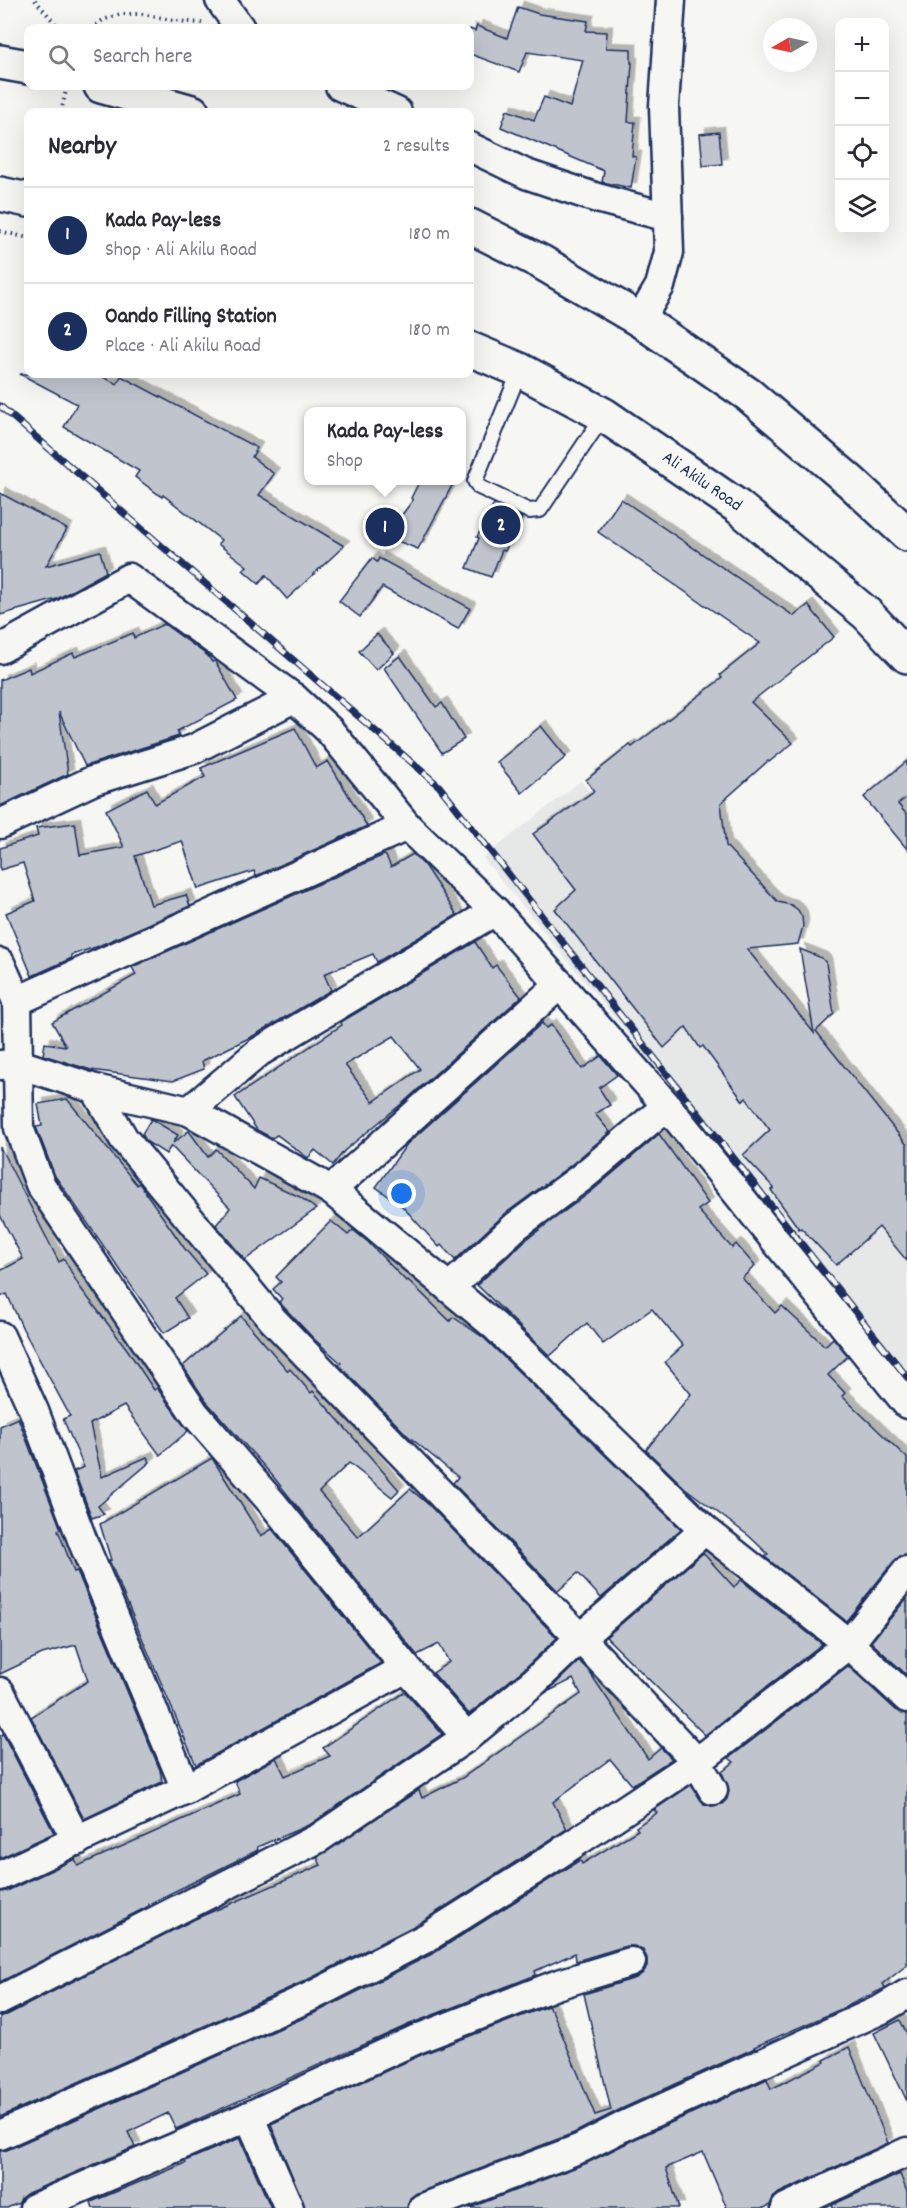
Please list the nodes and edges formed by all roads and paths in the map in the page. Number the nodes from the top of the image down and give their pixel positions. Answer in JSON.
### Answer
{"nodes":[{"id":1,"x":35,"y":0,"type":"edge"},
{"id":2,"x":220,"y":0,"type":"edge"},
{"id":3,"x":671,"y":0,"type":"edge"},
{"id":4,"x":177,"y":21,"type":"dead end"},
{"id":5,"x":56,"y":24,"type":"edge"},
{"id":6,"x":97,"y":24,"type":"edge"},
{"id":7,"x":237,"y":24,"type":"edge"},
{"id":8,"x":0,"y":62,"type":"edge"},
{"id":9,"x":24,"y":66,"type":"edge"},
{"id":10,"x":66,"y":90,"type":"edge"},
{"id":11,"x":115,"y":90,"type":"edge"},
{"id":12,"x":349,"y":90,"type":"edge"},
{"id":13,"x":62,"y":108,"type":"edge"},
{"id":14,"x":178,"y":108,"type":"edge"},
{"id":15,"x":388,"y":108,"type":"edge"},
{"id":16,"x":474,"y":149,"type":"edge"},
{"id":17,"x":0,"y":194,"type":"edge"},
{"id":18,"x":24,"y":199,"type":"edge"},
{"id":19,"x":668,"y":217,"type":"junction"},
{"id":20,"x":474,"y":228,"type":"edge"},
{"id":21,"x":0,"y":231,"type":"edge"},
{"id":22,"x":24,"y":237,"type":"edge"},
{"id":23,"x":640,"y":320,"type":"junction"},
{"id":24,"x":474,"y":351,"type":"edge"},
{"id":25,"x":520,"y":370,"type":"junction"},
{"id":26,"x":604,"y":415,"type":"junction"},
{"id":27,"x":907,"y":534,"type":"edge"},
{"id":28,"x":0,"y":649,"type":"edge"},
{"id":29,"x":907,"y":656,"type":"edge"},
{"id":30,"x":294,"y":698,"type":"junction"},
{"id":31,"x":0,"y":824,"type":"edge"},
{"id":32,"x":407,"y":826,"type":"junction"},
{"id":33,"x":495,"y":911,"type":"junction"},
{"id":34,"x":0,"y":963,"type":"edge"},
{"id":35,"x":560,"y":984,"type":"junction"},
{"id":36,"x":17,"y":1001,"type":"junction"},
{"id":37,"x":9,"y":1065,"type":"edge"},
{"id":38,"x":95,"y":1089,"type":"junction"},
{"id":39,"x":667,"y":1106,"type":"junction"},
{"id":40,"x":189,"y":1111,"type":"junction"},
{"id":41,"x":331,"y":1190,"type":"junction"},
{"id":42,"x":449,"y":1288,"type":"junction"},
{"id":43,"x":0,"y":1336,"type":"edge"},
{"id":44,"x":907,"y":1404,"type":"edge"},
{"id":45,"x":705,"y":1530,"type":"junction"},
{"id":46,"x":907,"y":1571,"type":"edge"},
{"id":47,"x":580,"y":1638,"type":"junction"},
{"id":48,"x":849,"y":1644,"type":"junction"},
{"id":49,"x":406,"y":1668,"type":"junction"},
{"id":50,"x":0,"y":1692,"type":"edge"},
{"id":51,"x":907,"y":1698,"type":"edge"},
{"id":52,"x":467,"y":1737,"type":"junction"},
{"id":53,"x":697,"y":1762,"type":"junction"},
{"id":54,"x":186,"y":1789,"type":"junction"},
{"id":55,"x":713,"y":1790,"type":"dead end"},
{"id":56,"x":77,"y":1841,"type":"junction"},
{"id":57,"x":0,"y":1876,"type":"edge"},
{"id":58,"x":631,"y":1962,"type":"dead end"},
{"id":59,"x":907,"y":1994,"type":"edge"},
{"id":60,"x":0,"y":2000,"type":"edge"},
{"id":61,"x":249,"y":2116,"type":"junction"},
{"id":62,"x":0,"y":2135,"type":"edge"},
{"id":63,"x":907,"y":2152,"type":"edge"},
{"id":64,"x":34,"y":2208,"type":"edge"},
{"id":65,"x":289,"y":2208,"type":"edge"},
{"id":66,"x":423,"y":2208,"type":"edge"},
{"id":67,"x":786,"y":2208,"type":"edge"}],
"edges":[{"from":1,"to":5,"type":"path"},
{"from":2,"to":7,"type":"street"},
{"from":3,"to":19,"type":"street"},
{"from":4,"to":6,"type":"path"},
{"from":8,"to":9,"type":"main road"},
{"from":10,"to":13,"type":"path"},
{"from":11,"to":14,"type":"main road"},
{"from":12,"to":15,"type":"street"},
{"from":16,"to":19,"type":"street"},
{"from":17,"to":18,"type":"main road"},
{"from":19,"to":23,"type":"street"},
{"from":20,"to":23,"type":"main road"},
{"from":21,"to":22,"type":"path"},
{"from":23,"to":27,"type":"main road"},
{"from":24,"to":25,"type":"main road","name":"Ali Akilu Road"},
{"from":25,"to":26,"type":"main road","name":"Ali Akilu Road"},
{"from":25,"to":26,"type":"lane"},
{"from":26,"to":29,"type":"main road","name":"Ali Akilu Road"},
{"from":28,"to":30,"type":"street"},
{"from":30,"to":31,"type":"street"},
{"from":30,"to":32,"type":"street"},
{"from":32,"to":33,"type":"street"},
{"from":32,"to":36,"type":"street"},
{"from":33,"to":35,"type":"street"},
{"from":33,"to":40,"type":"street"},
{"from":34,"to":36,"type":"street"},
{"from":35,"to":39,"type":"street"},
{"from":35,"to":41,"type":"street"},
{"from":36,"to":37,"type":"street"},
{"from":37,"to":38,"type":"street"},
{"from":37,"to":49,"type":"street"},
{"from":38,"to":40,"type":"street"},
{"from":38,"to":47,"type":"street"},
{"from":39,"to":42,"type":"street"},
{"from":39,"to":44,"type":"street"},
{"from":40,"to":41,"type":"street"},
{"from":41,"to":42,"type":"street"},
{"from":42,"to":45,"type":"street"},
{"from":43,"to":54,"type":"street"},
{"from":45,"to":47,"type":"street"},
{"from":45,"to":48,"type":"street"},
{"from":46,"to":48,"type":"street"},
{"from":47,"to":52,"type":"street"},
{"from":47,"to":53,"type":"street"},
{"from":48,"to":51,"type":"street"},
{"from":48,"to":53,"type":"street"},
{"from":49,"to":52,"type":"street"},
{"from":49,"to":54,"type":"street"},
{"from":50,"to":56,"type":"street"},
{"from":52,"to":60,"type":"street"},
{"from":53,"to":55,"type":"street"},
{"from":53,"to":62,"type":"street"},
{"from":54,"to":56,"type":"street"},
{"from":56,"to":57,"type":"street"},
{"from":58,"to":61,"type":"street"},
{"from":59,"to":66,"type":"street"},
{"from":61,"to":64,"type":"street"},
{"from":61,"to":65,"type":"street"},
{"from":63,"to":67,"type":"street"}]}
